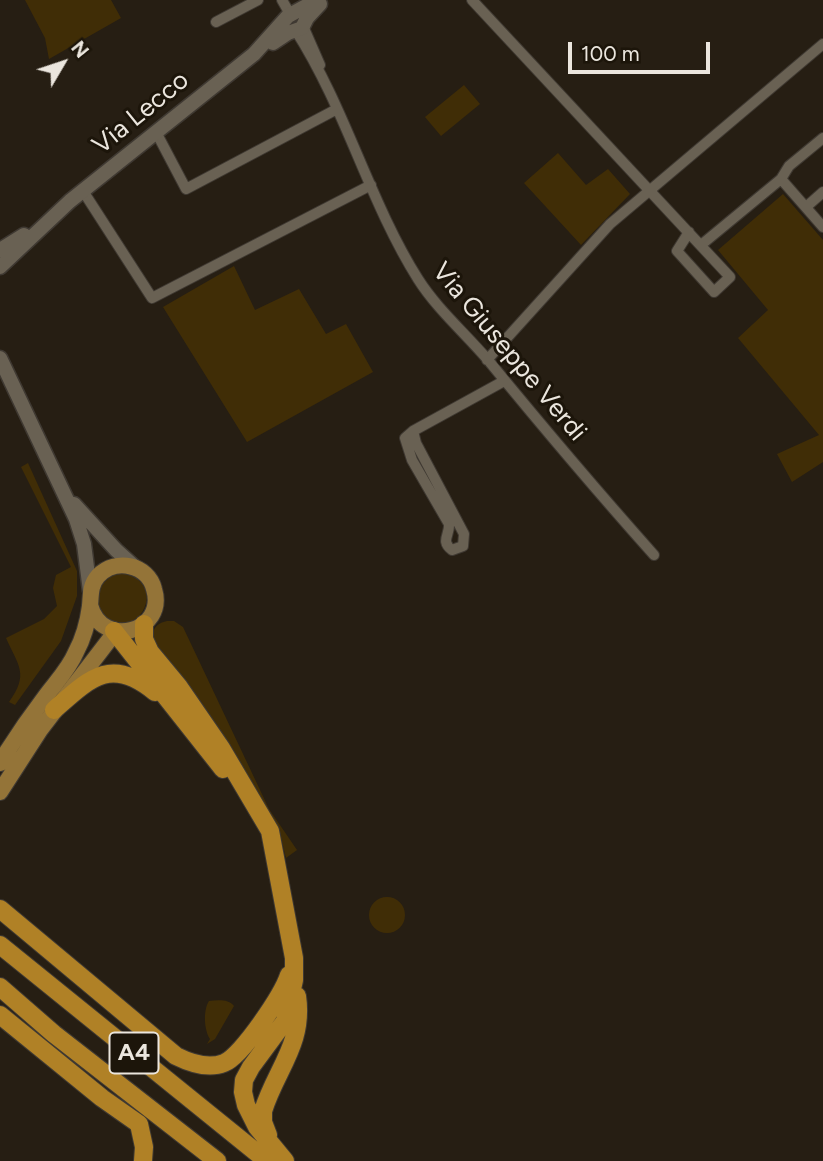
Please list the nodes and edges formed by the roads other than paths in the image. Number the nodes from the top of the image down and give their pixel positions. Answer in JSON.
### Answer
{"nodes":[{"id":1,"x":258,"y":0,"type":"edge"},
{"id":2,"x":282,"y":0,"type":"edge"},
{"id":3,"x":317,"y":0,"type":"edge"},
{"id":4,"x":323,"y":0,"type":"edge"},
{"id":5,"x":472,"y":0,"type":"edge"},
{"id":6,"x":239,"y":4,"type":"edge"},
{"id":7,"x":216,"y":22,"type":"dead end"},
{"id":8,"x":295,"y":23,"type":"junction"},
{"id":9,"x":823,"y":44,"type":"edge"},
{"id":10,"x":337,"y":109,"type":"junction"},
{"id":11,"x":156,"y":132,"type":"junction"},
{"id":12,"x":823,"y":138,"type":"edge"},
{"id":13,"x":781,"y":179,"type":"junction"},
{"id":14,"x":371,"y":185,"type":"junction"},
{"id":15,"x":83,"y":191,"type":"junction"},
{"id":16,"x":650,"y":191,"type":"junction"},
{"id":17,"x":823,"y":192,"type":"edge"},
{"id":18,"x":806,"y":207,"type":"junction"},
{"id":19,"x":60,"y":210,"type":"junction"},
{"id":20,"x":823,"y":226,"type":"edge"},
{"id":21,"x":689,"y":232,"type":"junction"},
{"id":22,"x":701,"y":245,"type":"junction"},
{"id":23,"x":3,"y":249,"type":"edge"},
{"id":24,"x":0,"y":267,"type":"edge"},
{"id":25,"x":0,"y":358,"type":"edge"},
{"id":26,"x":487,"y":360,"type":"junction"},
{"id":27,"x":504,"y":381,"type":"junction"},
{"id":28,"x":413,"y":431,"type":"junction"},
{"id":29,"x":64,"y":491,"type":"junction"},
{"id":30,"x":654,"y":555,"type":"dead end"},
{"id":31,"x":136,"y":568,"type":"junction"},
{"id":32,"x":90,"y":598,"type":"junction"},
{"id":33,"x":144,"y":624,"type":"junction"},
{"id":34,"x":116,"y":632,"type":"junction"},
{"id":35,"x":48,"y":706,"type":"junction"},
{"id":36,"x":177,"y":711,"type":"junction"},
{"id":37,"x":0,"y":763,"type":"edge"},
{"id":38,"x":0,"y":792,"type":"edge"},
{"id":39,"x":265,"y":821,"type":"junction"},
{"id":40,"x":0,"y":909,"type":"edge"},
{"id":41,"x":0,"y":945,"type":"edge"},
{"id":42,"x":294,"y":958,"type":"junction"},
{"id":43,"x":295,"y":980,"type":"junction"},
{"id":44,"x":0,"y":987,"type":"edge"},
{"id":45,"x":0,"y":1015,"type":"edge"},
{"id":46,"x":278,"y":1159,"type":"edge"},
{"id":47,"x":143,"y":1161,"type":"edge"},
{"id":48,"x":217,"y":1161,"type":"edge"}],
"edges":[{"from":1,"to":6,"type":"street"},
{"from":2,"to":8,"type":"street","name":"Via Giuseppe Verdi"},
{"from":3,"to":8,"type":"street","name":"Via Lecco"},
{"from":4,"to":8,"type":"street","name":"Via Lecco"},
{"from":5,"to":16,"type":"street"},
{"from":6,"to":7,"type":"street"},
{"from":8,"to":10,"type":"street","name":"Via Giuseppe Verdi"},
{"from":8,"to":11,"type":"street","name":"Via Lecco"},
{"from":9,"to":16,"type":"street"},
{"from":10,"to":11,"type":"street"},
{"from":10,"to":14,"type":"street","name":"Via Giuseppe Verdi"},
{"from":11,"to":15,"type":"street","name":"Via Lecco"},
{"from":12,"to":13,"type":"street"},
{"from":13,"to":18,"type":"street"},
{"from":13,"to":22,"type":"street"},
{"from":14,"to":15,"type":"street"},
{"from":14,"to":26,"type":"street","name":"Via Giuseppe Verdi"},
{"from":15,"to":19,"type":"street","name":"Via Lecco"},
{"from":16,"to":21,"type":"street"},
{"from":16,"to":26,"type":"street"},
{"from":17,"to":18,"type":"street"},
{"from":18,"to":20,"type":"street"},
{"from":19,"to":23,"type":"street","name":"Via Lecco"},
{"from":19,"to":24,"type":"street","name":"Via Lecco"},
{"from":21,"to":22,"type":"street"},
{"from":21,"to":22,"type":"street"},
{"from":25,"to":29,"type":"street"},
{"from":26,"to":27,"type":"street","name":"Via Giuseppe Verdi"},
{"from":27,"to":28,"type":"street"},
{"from":27,"to":30,"type":"street","name":"Via Giuseppe Verdi"},
{"from":28,"to":28,"type":"street"},
{"from":29,"to":31,"type":"street"},
{"from":29,"to":32,"type":"street"},
{"from":31,"to":32,"type":"main road"},
{"from":31,"to":33,"type":"main road"},
{"from":32,"to":34,"type":"main road"},
{"from":32,"to":35,"type":"main road"},
{"from":33,"to":34,"type":"main road"},
{"from":33,"to":39,"type":"highway"},
{"from":34,"to":35,"type":"main road"},
{"from":34,"to":36,"type":"highway"},
{"from":35,"to":36,"type":"highway"},
{"from":35,"to":37,"type":"main road"},
{"from":35,"to":38,"type":"main road"},
{"from":36,"to":39,"type":"highway"},
{"from":39,"to":42,"type":"highway"},
{"from":40,"to":42,"type":"highway"},
{"from":41,"to":46,"type":"highway","number":"A4"},
{"from":42,"to":43,"type":"highway"},
{"from":43,"to":46,"type":"highway"},
{"from":43,"to":46,"type":"highway"},
{"from":44,"to":48,"type":"highway","number":"A4"},
{"from":45,"to":47,"type":"highway"}]}
